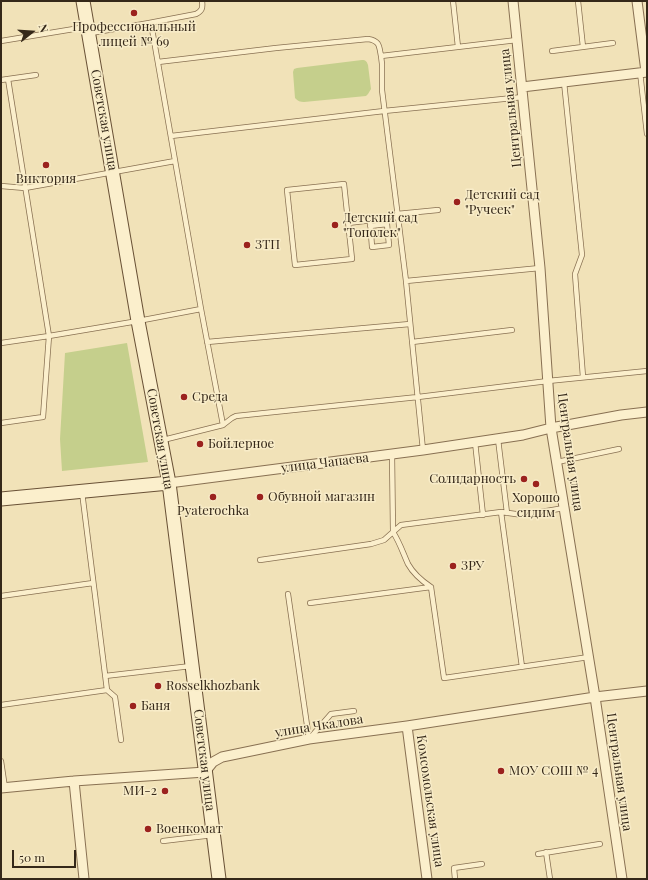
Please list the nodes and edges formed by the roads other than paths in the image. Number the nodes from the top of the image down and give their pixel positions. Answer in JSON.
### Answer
{"nodes":[{"id":1,"x":83,"y":1,"type":"edge"},
{"id":2,"x":202,"y":1,"type":"edge"},
{"id":3,"x":453,"y":1,"type":"edge"},
{"id":4,"x":513,"y":1,"type":"edge"},
{"id":5,"x":578,"y":1,"type":"edge"},
{"id":6,"x":637,"y":1,"type":"edge"},
{"id":7,"x":149,"y":23,"type":"junction"},
{"id":8,"x":88,"y":30,"type":"junction"},
{"id":9,"x":517,"y":40,"type":"junction"},
{"id":10,"x":1,"y":41,"type":"edge"},
{"id":11,"x":613,"y":43,"type":"dead end"},
{"id":12,"x":458,"y":47,"type":"junction"},
{"id":13,"x":584,"y":47,"type":"junction"},
{"id":14,"x":552,"y":51,"type":"dead end"},
{"id":15,"x":381,"y":56,"type":"junction"},
{"id":16,"x":158,"y":62,"type":"junction"},
{"id":17,"x":644,"y":72,"type":"edge"},
{"id":18,"x":36,"y":75,"type":"dead end"},
{"id":19,"x":8,"y":79,"type":"junction"},
{"id":20,"x":1,"y":80,"type":"edge"},
{"id":21,"x":564,"y":82,"type":"junction"},
{"id":22,"x":522,"y":87,"type":"junction"},
{"id":23,"x":523,"y":97,"type":"junction"},
{"id":24,"x":384,"y":111,"type":"junction"},
{"id":25,"x":647,"y":134,"type":"edge"},
{"id":26,"x":170,"y":136,"type":"junction"},
{"id":27,"x":175,"y":161,"type":"junction"},
{"id":28,"x":113,"y":173,"type":"junction"},
{"id":29,"x":1,"y":186,"type":"edge"},
{"id":30,"x":25,"y":188,"type":"junction"},
{"id":31,"x":438,"y":210,"type":"dead end"},
{"id":32,"x":397,"y":216,"type":"junction"},
{"id":33,"x":348,"y":223,"type":"junction"},
{"id":34,"x":370,"y":223,"type":"junction"},
{"id":35,"x":540,"y":268,"type":"junction"},
{"id":36,"x":406,"y":281,"type":"junction"},
{"id":37,"x":201,"y":309,"type":"junction"},
{"id":38,"x":138,"y":321,"type":"junction"},
{"id":39,"x":410,"y":324,"type":"junction"},
{"id":40,"x":512,"y":330,"type":"dead end"},
{"id":41,"x":49,"y":336,"type":"junction"},
{"id":42,"x":207,"y":342,"type":"junction"},
{"id":43,"x":412,"y":342,"type":"junction"},
{"id":44,"x":1,"y":343,"type":"edge"},
{"id":45,"x":647,"y":371,"type":"edge"},
{"id":46,"x":583,"y":377,"type":"junction"},
{"id":47,"x":548,"y":381,"type":"junction"},
{"id":48,"x":418,"y":397,"type":"junction"},
{"id":49,"x":647,"y":412,"type":"edge"},
{"id":50,"x":1,"y":423,"type":"edge"},
{"id":51,"x":223,"y":425,"type":"junction"},
{"id":52,"x":551,"y":428,"type":"junction"},
{"id":53,"x":498,"y":439,"type":"junction"},
{"id":54,"x":161,"y":441,"type":"junction"},
{"id":55,"x":475,"y":442,"type":"junction"},
{"id":56,"x":619,"y":449,"type":"dead end"},
{"id":57,"x":423,"y":450,"type":"junction"},
{"id":58,"x":392,"y":454,"type":"junction"},
{"id":59,"x":557,"y":462,"type":"junction"},
{"id":60,"x":169,"y":483,"type":"junction"},
{"id":61,"x":82,"y":492,"type":"junction"},
{"id":62,"x":1,"y":500,"type":"edge"},
{"id":63,"x":564,"y":508,"type":"junction"},
{"id":64,"x":501,"y":512,"type":"junction"},
{"id":65,"x":507,"y":513,"type":"junction"},
{"id":66,"x":483,"y":515,"type":"junction"},
{"id":67,"x":393,"y":532,"type":"junction"},
{"id":68,"x":260,"y":560,"type":"dead end"},
{"id":69,"x":93,"y":583,"type":"junction"},
{"id":70,"x":430,"y":586,"type":"junction"},
{"id":71,"x":288,"y":594,"type":"dead end"},
{"id":72,"x":1,"y":596,"type":"edge"},
{"id":73,"x":310,"y":603,"type":"dead end"},
{"id":74,"x":588,"y":656,"type":"junction"},
{"id":75,"x":192,"y":666,"type":"junction"},
{"id":76,"x":522,"y":667,"type":"junction"},
{"id":77,"x":105,"y":676,"type":"junction"},
{"id":78,"x":107,"y":690,"type":"junction"},
{"id":79,"x":647,"y":691,"type":"edge"},
{"id":80,"x":595,"y":697,"type":"junction"},
{"id":81,"x":1,"y":704,"type":"edge"},
{"id":82,"x":354,"y":712,"type":"dead end"},
{"id":83,"x":407,"y":726,"type":"junction"},
{"id":84,"x":309,"y":739,"type":"junction"},
{"id":85,"x":122,"y":740,"type":"dead end"},
{"id":86,"x":1,"y":761,"type":"edge"},
{"id":87,"x":205,"y":772,"type":"junction"},
{"id":88,"x":74,"y":781,"type":"junction"},
{"id":89,"x":3,"y":788,"type":"edge"},
{"id":90,"x":213,"y":834,"type":"junction"},
{"id":91,"x":163,"y":841,"type":"dead end"},
{"id":92,"x":600,"y":844,"type":"dead end"},
{"id":93,"x":546,"y":852,"type":"junction"},
{"id":94,"x":538,"y":854,"type":"dead end"},
{"id":95,"x":482,"y":864,"type":"dead end"},
{"id":96,"x":84,"y":879,"type":"edge"},
{"id":97,"x":219,"y":879,"type":"edge"},
{"id":98,"x":427,"y":879,"type":"edge"},
{"id":99,"x":455,"y":879,"type":"edge"},
{"id":100,"x":550,"y":879,"type":"edge"},
{"id":101,"x":622,"y":879,"type":"edge"}],
"edges":[{"from":1,"to":8,"type":"street","name":"Советская улица"},
{"from":2,"to":7,"type":"lane"},
{"from":3,"to":12,"type":"lane"},
{"from":4,"to":9,"type":"street","name":"Центральная улица"},
{"from":5,"to":13,"type":"lane"},
{"from":6,"to":17,"type":"street"},
{"from":7,"to":8,"type":"lane"},
{"from":7,"to":16,"type":"lane"},
{"from":8,"to":10,"type":"lane"},
{"from":8,"to":28,"type":"street","name":"Советская улица"},
{"from":9,"to":12,"type":"lane"},
{"from":9,"to":22,"type":"street","name":"Центральная улица"},
{"from":11,"to":13,"type":"lane"},
{"from":12,"to":15,"type":"lane"},
{"from":13,"to":14,"type":"lane"},
{"from":15,"to":16,"type":"lane"},
{"from":15,"to":24,"type":"lane"},
{"from":16,"to":26,"type":"lane"},
{"from":17,"to":21,"type":"street"},
{"from":17,"to":25,"type":"lane"},
{"from":18,"to":19,"type":"lane"},
{"from":19,"to":20,"type":"lane"},
{"from":19,"to":30,"type":"lane"},
{"from":21,"to":22,"type":"street"},
{"from":21,"to":46,"type":"lane"},
{"from":22,"to":23,"type":"street","name":"Центральная улица"},
{"from":23,"to":24,"type":"lane"},
{"from":23,"to":35,"type":"street","name":"Центральная улица"},
{"from":24,"to":26,"type":"lane"},
{"from":24,"to":32,"type":"lane"},
{"from":26,"to":27,"type":"lane"},
{"from":27,"to":28,"type":"lane"},
{"from":27,"to":37,"type":"lane"},
{"from":28,"to":30,"type":"lane"},
{"from":28,"to":38,"type":"street","name":"Советская улица"},
{"from":29,"to":30,"type":"lane"},
{"from":30,"to":41,"type":"lane"},
{"from":31,"to":32,"type":"lane"},
{"from":32,"to":34,"type":"lane"},
{"from":32,"to":36,"type":"lane"},
{"from":33,"to":33,"type":"lane"},
{"from":33,"to":34,"type":"lane"},
{"from":34,"to":34,"type":"lane"},
{"from":35,"to":36,"type":"lane"},
{"from":35,"to":47,"type":"street","name":"Центральная улица"},
{"from":36,"to":39,"type":"lane"},
{"from":37,"to":38,"type":"lane"},
{"from":37,"to":42,"type":"lane"},
{"from":38,"to":41,"type":"lane"},
{"from":38,"to":54,"type":"street","name":"Советская улица"},
{"from":39,"to":42,"type":"lane"},
{"from":39,"to":43,"type":"lane"},
{"from":40,"to":43,"type":"lane"},
{"from":41,"to":44,"type":"lane"},
{"from":41,"to":50,"type":"lane"},
{"from":42,"to":51,"type":"lane"},
{"from":43,"to":48,"type":"lane"},
{"from":45,"to":46,"type":"lane"},
{"from":46,"to":47,"type":"lane"},
{"from":47,"to":48,"type":"lane"},
{"from":47,"to":52,"type":"street","name":"Центральная улица"},
{"from":48,"to":51,"type":"lane"},
{"from":48,"to":57,"type":"lane"},
{"from":49,"to":52,"type":"street","name":"улица Чапаева"},
{"from":51,"to":54,"type":"lane"},
{"from":52,"to":53,"type":"street","name":"улица Чапаева"},
{"from":52,"to":59,"type":"street","name":"Центральная улица"},
{"from":53,"to":55,"type":"street","name":"улица Чапаева"},
{"from":53,"to":65,"type":"lane"},
{"from":54,"to":60,"type":"street","name":"Советская улица"},
{"from":55,"to":57,"type":"street","name":"улица Чапаева"},
{"from":55,"to":66,"type":"lane"},
{"from":56,"to":59,"type":"lane"},
{"from":57,"to":58,"type":"street","name":"улица Чапаева"},
{"from":58,"to":60,"type":"street","name":"улица Чапаева"},
{"from":58,"to":67,"type":"lane"},
{"from":59,"to":63,"type":"street","name":"Центральная улица"},
{"from":60,"to":61,"type":"street","name":"улица Чапаева"},
{"from":60,"to":75,"type":"street","name":"Советская улица"},
{"from":61,"to":62,"type":"street","name":"улица Чапаева"},
{"from":61,"to":69,"type":"lane"},
{"from":63,"to":65,"type":"lane"},
{"from":63,"to":74,"type":"street","name":"Центральная улица"},
{"from":64,"to":65,"type":"lane"},
{"from":64,"to":66,"type":"lane"},
{"from":64,"to":76,"type":"lane"},
{"from":66,"to":67,"type":"lane"},
{"from":67,"to":68,"type":"lane"},
{"from":67,"to":70,"type":"lane"},
{"from":69,"to":72,"type":"lane"},
{"from":69,"to":77,"type":"lane"},
{"from":70,"to":73,"type":"lane"},
{"from":70,"to":76,"type":"lane"},
{"from":71,"to":84,"type":"lane"},
{"from":74,"to":76,"type":"lane"},
{"from":74,"to":80,"type":"street","name":"Центральная улица"},
{"from":75,"to":77,"type":"lane"},
{"from":75,"to":87,"type":"street","name":"Советская улица"},
{"from":77,"to":78,"type":"lane"},
{"from":78,"to":81,"type":"lane"},
{"from":78,"to":85,"type":"lane"},
{"from":79,"to":80,"type":"street","name":"улица Чкалова"},
{"from":80,"to":83,"type":"street","name":"улица Чкалова"},
{"from":80,"to":101,"type":"street","name":"Центральная улица"},
{"from":82,"to":84,"type":"lane"},
{"from":83,"to":84,"type":"street","name":"улица Чкалова"},
{"from":83,"to":98,"type":"street","name":"Комсомольская улица"},
{"from":84,"to":87,"type":"street","name":"улица Чкалова"},
{"from":86,"to":89,"type":"lane"},
{"from":87,"to":88,"type":"street"},
{"from":87,"to":90,"type":"street","name":"Советская улица"},
{"from":88,"to":89,"type":"street"},
{"from":88,"to":96,"type":"street"},
{"from":90,"to":91,"type":"lane"},
{"from":90,"to":97,"type":"street","name":"Советская улица"},
{"from":92,"to":93,"type":"lane"},
{"from":93,"to":94,"type":"lane"},
{"from":93,"to":100,"type":"lane"},
{"from":95,"to":99,"type":"lane"}]}
